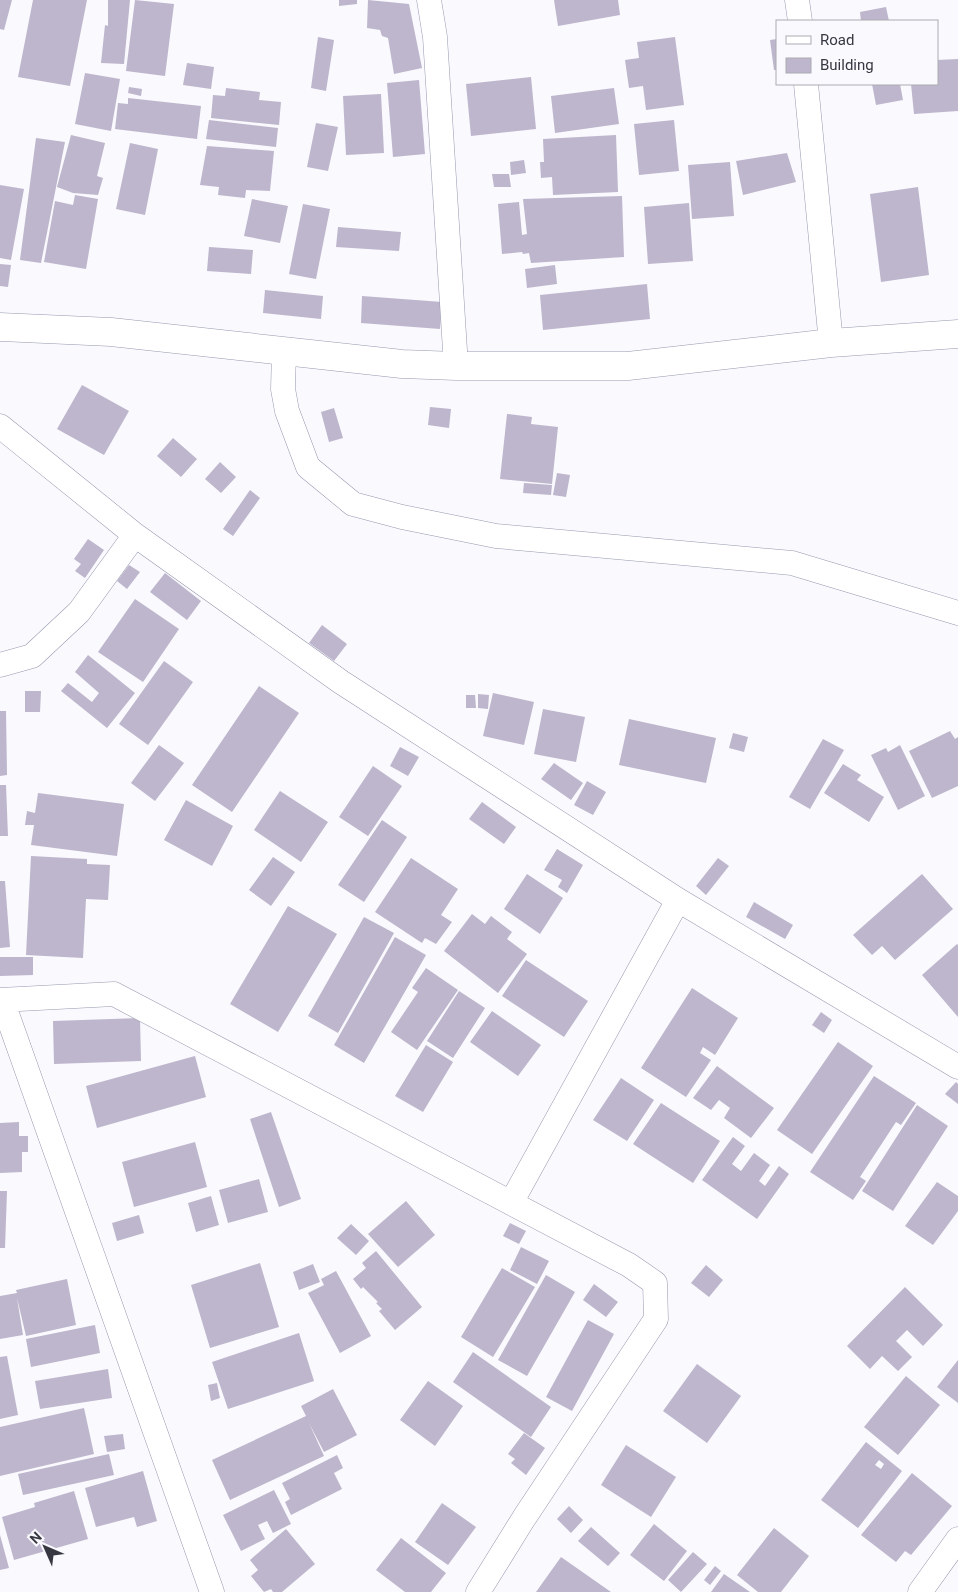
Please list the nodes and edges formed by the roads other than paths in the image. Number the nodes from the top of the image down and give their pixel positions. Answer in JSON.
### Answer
{"nodes":[{"id":1,"x":429,"y":0,"type":"edge"},
{"id":2,"x":798,"y":0,"type":"edge"},
{"id":3,"x":800,"y":20,"type":"edge"},
{"id":4,"x":806,"y":85,"type":"edge"},
{"id":5,"x":0,"y":327,"type":"edge"},
{"id":6,"x":958,"y":334,"type":"edge"},
{"id":7,"x":831,"y":343,"type":"junction"},
{"id":8,"x":284,"y":352,"type":"junction"},
{"id":9,"x":456,"y":366,"type":"junction"},
{"id":10,"x":0,"y":426,"type":"edge"},
{"id":11,"x":134,"y":535,"type":"junction"},
{"id":12,"x":958,"y":613,"type":"edge"},
{"id":13,"x":0,"y":665,"type":"edge"},
{"id":14,"x":678,"y":900,"type":"junction"},
{"id":15,"x":1,"y":1000,"type":"edge"},
{"id":16,"x":958,"y":1067,"type":"edge"},
{"id":17,"x":510,"y":1203,"type":"junction"},
{"id":18,"x":958,"y":1539,"type":"edge"},
{"id":19,"x":212,"y":1592,"type":"edge"},
{"id":20,"x":478,"y":1592,"type":"edge"},
{"id":21,"x":920,"y":1592,"type":"edge"}],
"edges":[{"from":1,"to":9,"type":"street"},
{"from":2,"to":3,"type":"street"},
{"from":4,"to":7,"type":"street"},
{"from":5,"to":8,"type":"street"},
{"from":6,"to":7,"type":"street"},
{"from":7,"to":9,"type":"street"},
{"from":8,"to":9,"type":"street"},
{"from":8,"to":12,"type":"street"},
{"from":10,"to":11,"type":"street"},
{"from":11,"to":13,"type":"street"},
{"from":11,"to":14,"type":"street"},
{"from":14,"to":16,"type":"street"},
{"from":14,"to":17,"type":"street"},
{"from":15,"to":17,"type":"street"},
{"from":15,"to":19,"type":"street"},
{"from":17,"to":20,"type":"street"},
{"from":18,"to":21,"type":"street"}]}
